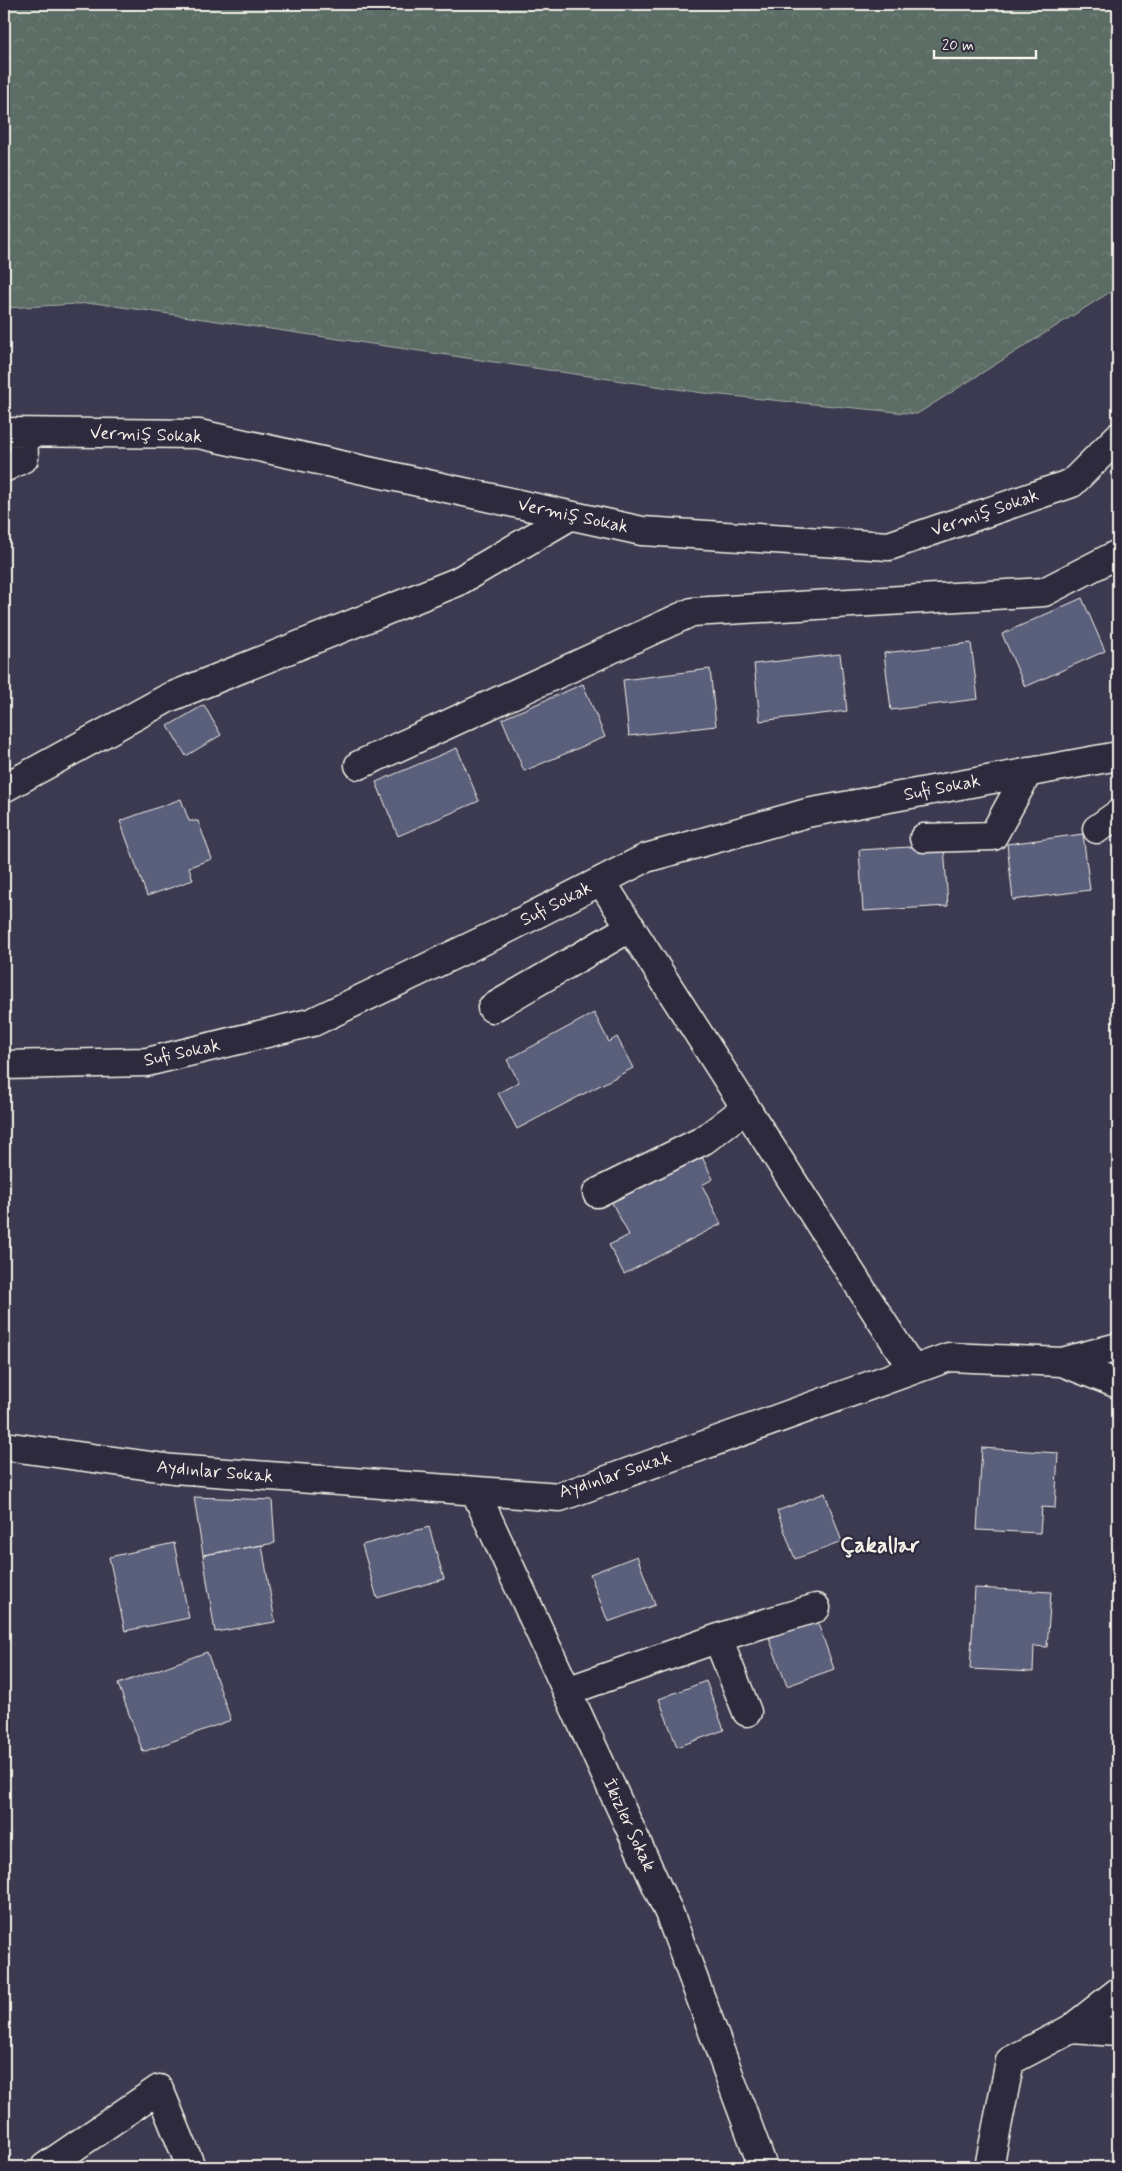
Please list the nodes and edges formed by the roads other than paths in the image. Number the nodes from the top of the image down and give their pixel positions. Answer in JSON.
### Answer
{"nodes":[{"id":1,"x":13,"y":432,"type":"edge"},
{"id":2,"x":1118,"y":437,"type":"edge"},
{"id":3,"x":4,"y":468,"type":"edge"},
{"id":4,"x":570,"y":516,"type":"junction"},
{"id":5,"x":1118,"y":554,"type":"edge"},
{"id":6,"x":1118,"y":756,"type":"edge"},
{"id":7,"x":358,"y":765,"type":"dead end"},
{"id":8,"x":1028,"y":772,"type":"junction"},
{"id":9,"x":4,"y":788,"type":"edge"},
{"id":10,"x":924,"y":838,"type":"dead end"},
{"id":11,"x":601,"y":881,"type":"junction"},
{"id":12,"x":631,"y":928,"type":"junction"},
{"id":13,"x":492,"y":1008,"type":"dead end"},
{"id":14,"x":4,"y":1065,"type":"edge"},
{"id":15,"x":746,"y":1108,"type":"junction"},
{"id":16,"x":597,"y":1193,"type":"dead end"},
{"id":17,"x":1118,"y":1347,"type":"edge"},
{"id":18,"x":1062,"y":1362,"type":"junction"},
{"id":19,"x":913,"y":1370,"type":"junction"},
{"id":20,"x":1118,"y":1384,"type":"edge"},
{"id":21,"x":4,"y":1446,"type":"edge"},
{"id":22,"x":475,"y":1491,"type":"junction"},
{"id":23,"x":816,"y":1608,"type":"dead end"},
{"id":24,"x":718,"y":1639,"type":"junction"},
{"id":25,"x":567,"y":1691,"type":"junction"},
{"id":26,"x":747,"y":1712,"type":"dead end"},
{"id":27,"x":1118,"y":1992,"type":"edge"},
{"id":28,"x":1070,"y":2029,"type":"junction"},
{"id":29,"x":1118,"y":2032,"type":"edge"},
{"id":30,"x":45,"y":2167,"type":"edge"},
{"id":31,"x":191,"y":2167,"type":"edge"},
{"id":32,"x":763,"y":2167,"type":"edge"},
{"id":33,"x":989,"y":2167,"type":"edge"}],
"edges":[{"from":1,"to":3,"type":"street"},
{"from":1,"to":4,"type":"street","name":"Vermiş Sokak"},
{"from":2,"to":4,"type":"street","name":"Vermiş Sokak"},
{"from":4,"to":9,"type":"street"},
{"from":5,"to":7,"type":"street"},
{"from":6,"to":8,"type":"street","name":"Sufi Sokak"},
{"from":8,"to":10,"type":"street"},
{"from":8,"to":11,"type":"street","name":"Sufi Sokak"},
{"from":11,"to":12,"type":"street"},
{"from":11,"to":14,"type":"street","name":"Sufi Sokak"},
{"from":12,"to":13,"type":"street"},
{"from":12,"to":15,"type":"street"},
{"from":15,"to":16,"type":"street"},
{"from":15,"to":19,"type":"street"},
{"from":17,"to":18,"type":"street"},
{"from":18,"to":19,"type":"street","name":"Aydınlar Sokak"},
{"from":18,"to":20,"type":"street","name":"Aydınlar Sokak"},
{"from":19,"to":22,"type":"street","name":"Aydınlar Sokak"},
{"from":21,"to":22,"type":"street","name":"Aydınlar Sokak"},
{"from":22,"to":25,"type":"street","name":"İkizler Sokak"},
{"from":23,"to":24,"type":"street"},
{"from":24,"to":25,"type":"street"},
{"from":24,"to":26,"type":"street"},
{"from":25,"to":32,"type":"street","name":"İkizler Sokak"},
{"from":27,"to":28,"type":"street"},
{"from":28,"to":29,"type":"street"},
{"from":28,"to":33,"type":"street"},
{"from":30,"to":31,"type":"street"}]}
